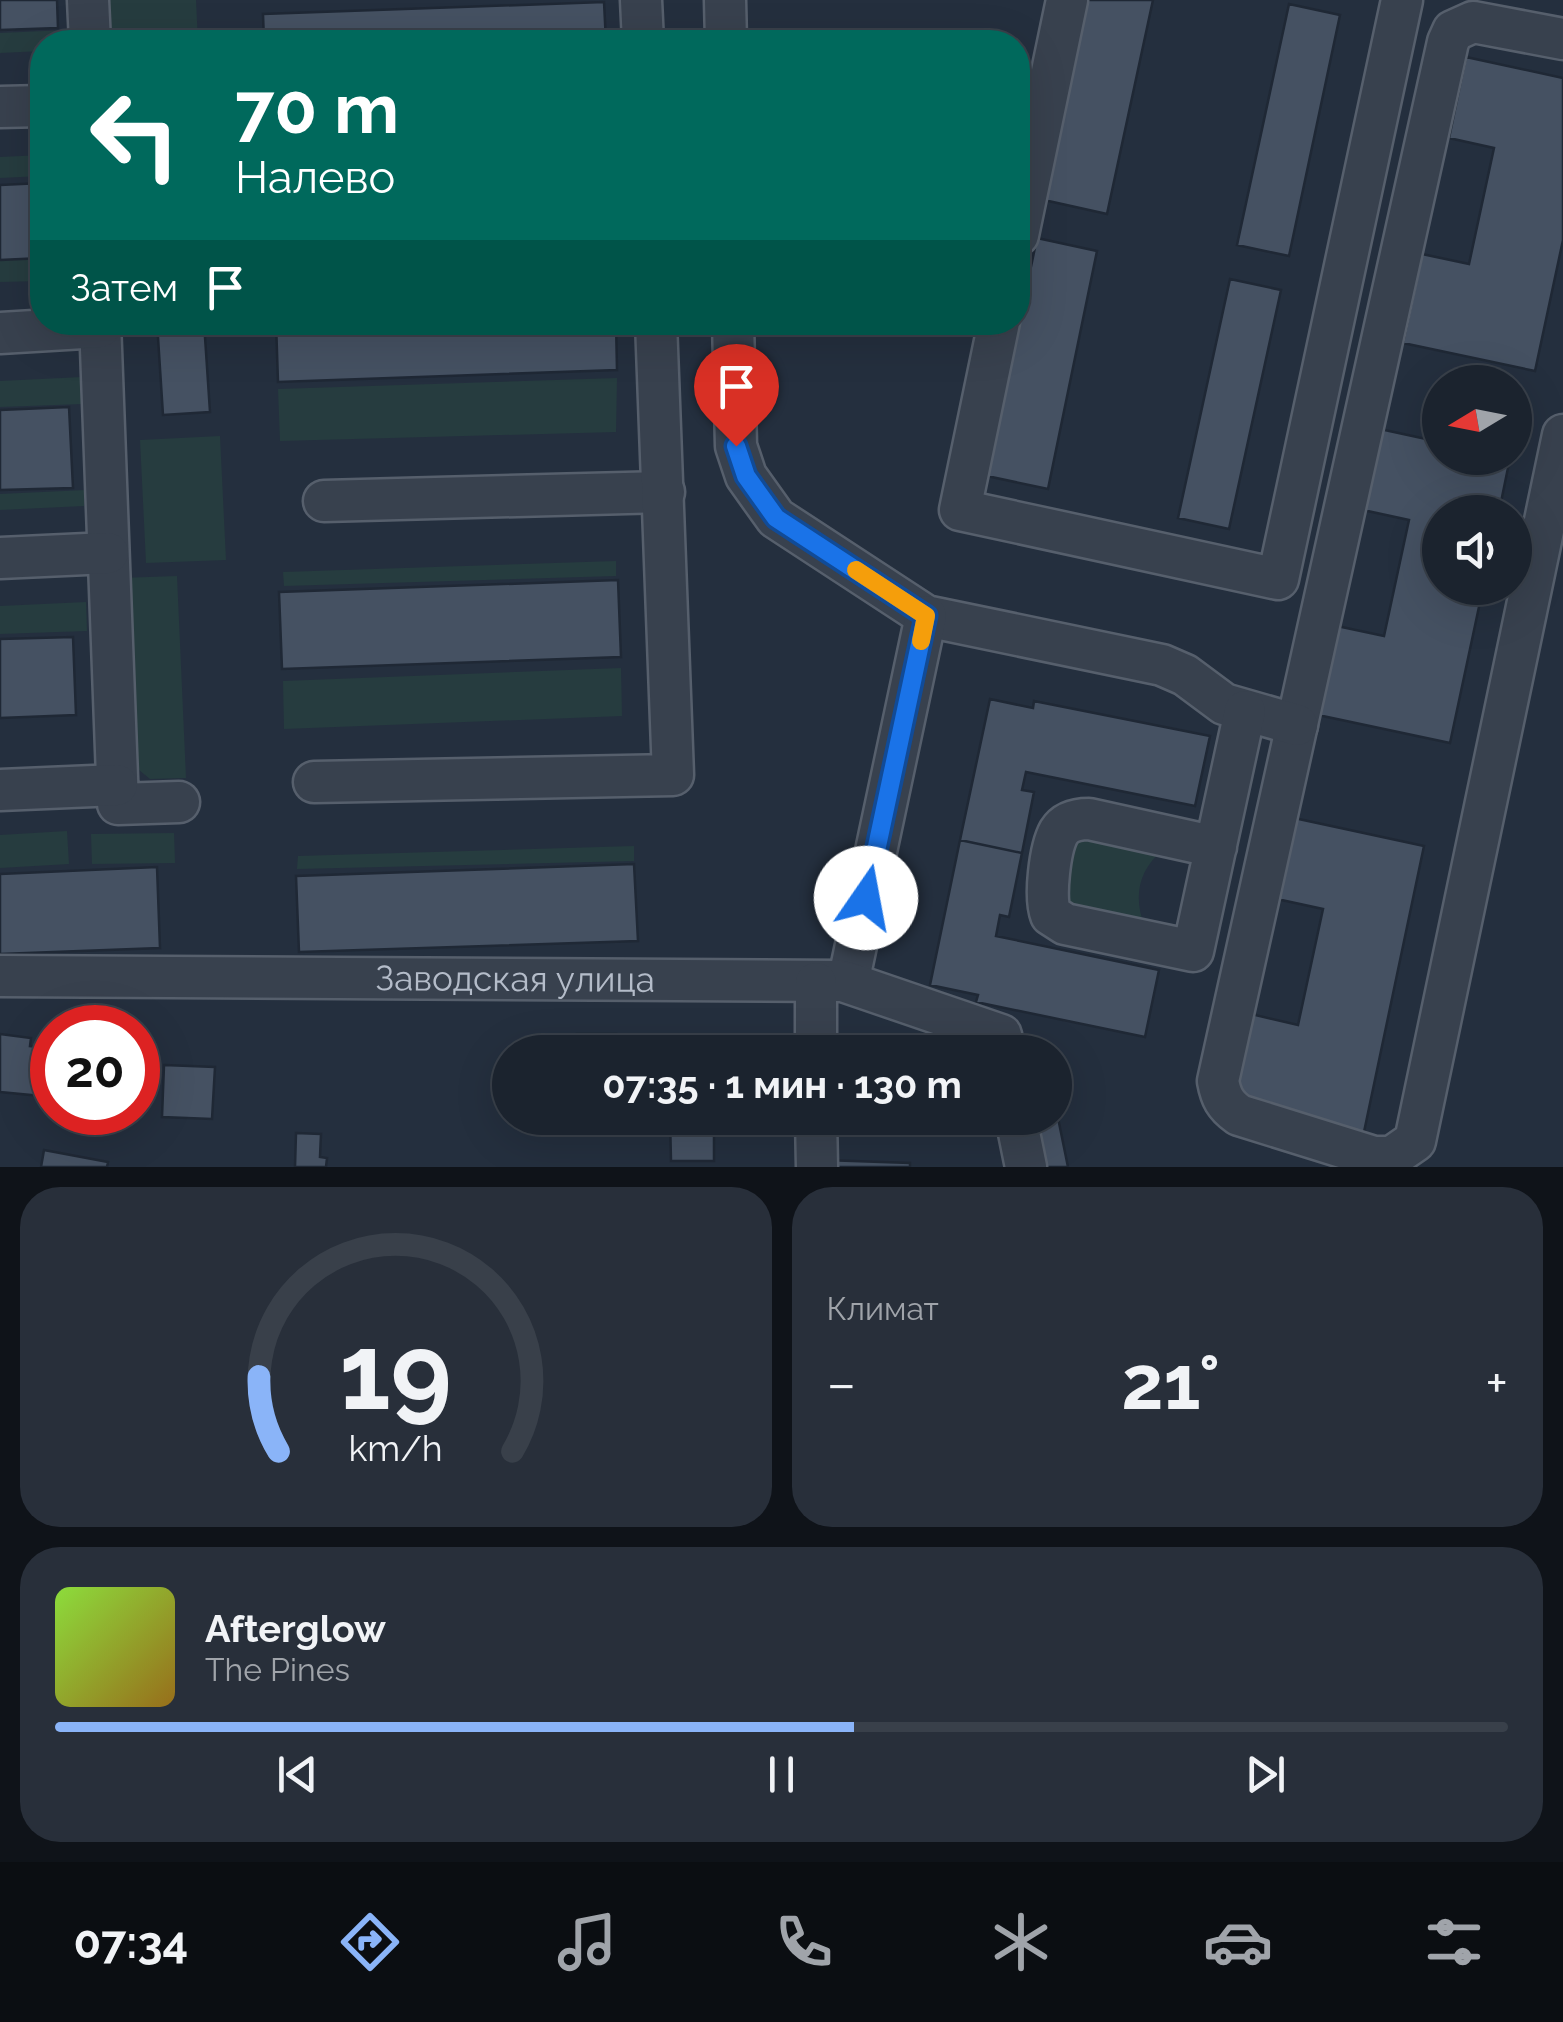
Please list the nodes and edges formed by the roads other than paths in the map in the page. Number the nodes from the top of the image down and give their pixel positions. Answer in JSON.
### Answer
{"nodes":[{"id":1,"x":88,"y":0,"type":"edge"},
{"id":2,"x":641,"y":0,"type":"edge"},
{"id":3,"x":725,"y":0,"type":"edge"},
{"id":4,"x":1067,"y":0,"type":"edge"},
{"id":5,"x":1402,"y":0,"type":"edge"},
{"id":6,"x":89,"y":30,"type":"edge"},
{"id":7,"x":642,"y":30,"type":"edge"},
{"id":8,"x":726,"y":30,"type":"edge"},
{"id":9,"x":1563,"y":39,"type":"edge"},
{"id":10,"x":30,"y":106,"type":"edge"},
{"id":11,"x":0,"y":107,"type":"edge"},
{"id":12,"x":1030,"y":178,"type":"edge"},
{"id":13,"x":30,"y":331,"type":"edge"},
{"id":14,"x":0,"y":333,"type":"edge"},
{"id":15,"x":100,"y":335,"type":"edge"},
{"id":16,"x":657,"y":335,"type":"edge"},
{"id":17,"x":733,"y":335,"type":"edge"},
{"id":18,"x":996,"y":335,"type":"edge"},
{"id":19,"x":1563,"y":434,"type":"edge"},
{"id":20,"x":664,"y":492,"type":"junction"},
{"id":21,"x":324,"y":501,"type":"dead end"},
{"id":22,"x":108,"y":553,"type":"junction"},
{"id":23,"x":0,"y":558,"type":"edge"},
{"id":24,"x":926,"y":616,"type":"junction"},
{"id":25,"x":1245,"y":711,"type":"junction"},
{"id":26,"x":1296,"y":725,"type":"junction"},
{"id":27,"x":314,"y":782,"type":"dead end"},
{"id":28,"x":117,"y":786,"type":"junction"},
{"id":29,"x":0,"y":790,"type":"edge"},
{"id":30,"x":180,"y":802,"type":"dead end"},
{"id":31,"x":1216,"y":847,"type":"junction"},
{"id":32,"x":0,"y":976,"type":"edge"},
{"id":33,"x":834,"y":976,"type":"junction"},
{"id":34,"x":820,"y":1035,"type":"edge"},
{"id":35,"x":1001,"y":1035,"type":"edge"},
{"id":36,"x":816,"y":1135,"type":"edge"},
{"id":37,"x":1019,"y":1135,"type":"edge"},
{"id":38,"x":816,"y":1167,"type":"edge"},
{"id":39,"x":1026,"y":1167,"type":"edge"}],
"edges":[{"from":1,"to":6,"type":"street"},
{"from":2,"to":7,"type":"street"},
{"from":3,"to":8,"type":"street"},
{"from":4,"to":12,"type":"street"},
{"from":5,"to":18,"type":"street"},
{"from":9,"to":26,"type":"street"},
{"from":10,"to":11,"type":"street"},
{"from":13,"to":14,"type":"street"},
{"from":15,"to":22,"type":"street"},
{"from":16,"to":20,"type":"street"},
{"from":17,"to":24,"type":"street"},
{"from":19,"to":26,"type":"street"},
{"from":20,"to":21,"type":"street"},
{"from":20,"to":27,"type":"street"},
{"from":22,"to":23,"type":"street"},
{"from":22,"to":28,"type":"street"},
{"from":24,"to":25,"type":"street"},
{"from":24,"to":33,"type":"street"},
{"from":25,"to":26,"type":"street"},
{"from":25,"to":31,"type":"street"},
{"from":28,"to":29,"type":"street"},
{"from":28,"to":30,"type":"street"},
{"from":31,"to":31,"type":"street"},
{"from":32,"to":33,"type":"street","name":"Заводская улица"},
{"from":33,"to":34,"type":"street"},
{"from":33,"to":35,"type":"street","name":"Заводская улица"},
{"from":36,"to":38,"type":"street"},
{"from":37,"to":39,"type":"street"}]}
